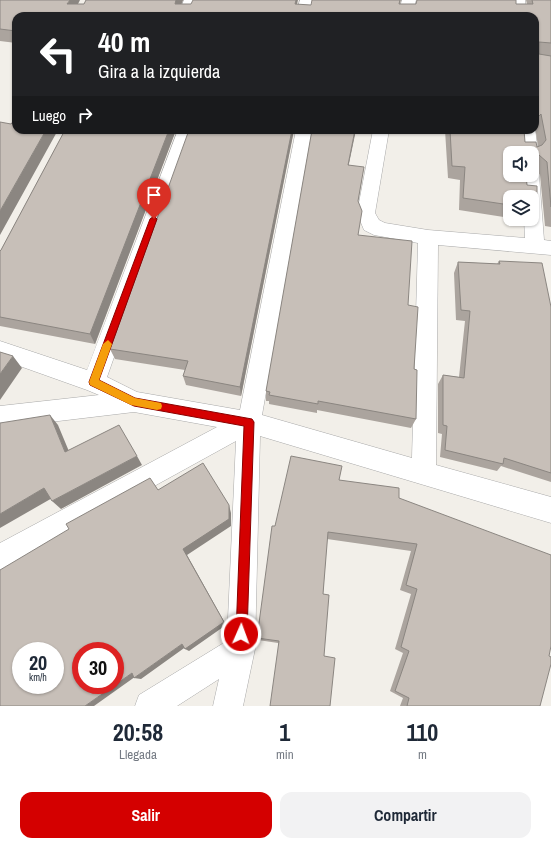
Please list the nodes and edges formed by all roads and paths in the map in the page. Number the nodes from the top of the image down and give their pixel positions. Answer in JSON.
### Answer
{"nodes":[{"id":1,"x":191,"y":0,"type":"edge"},
{"id":2,"x":307,"y":0,"type":"edge"},
{"id":3,"x":409,"y":0,"type":"edge"},
{"id":4,"x":518,"y":0,"type":"edge"},
{"id":5,"x":186,"y":12,"type":"edge"},
{"id":6,"x":304,"y":12,"type":"edge"},
{"id":7,"x":406,"y":12,"type":"edge"},
{"id":8,"x":520,"y":12,"type":"edge"},
{"id":9,"x":185,"y":134,"type":"edge"},
{"id":10,"x":303,"y":134,"type":"edge"},
{"id":11,"x":380,"y":134,"type":"edge"},
{"id":12,"x":528,"y":134,"type":"edge"},
{"id":13,"x":529,"y":146,"type":"edge"},
{"id":14,"x":538,"y":226,"type":"edge"},
{"id":15,"x":428,"y":237,"type":"junction"},
{"id":16,"x":543,"y":246,"type":"edge"},
{"id":17,"x":0,"y":350,"type":"edge"},
{"id":18,"x":94,"y":382,"type":"junction"},
{"id":19,"x":134,"y":402,"type":"junction"},
{"id":20,"x":0,"y":417,"type":"edge"},
{"id":21,"x":249,"y":422,"type":"junction"},
{"id":22,"x":424,"y":472,"type":"junction"},
{"id":23,"x":551,"y":510,"type":"edge"},
{"id":24,"x":0,"y":558,"type":"edge"},
{"id":25,"x":241,"y":649,"type":"junction"},
{"id":26,"x":150,"y":706,"type":"edge"},
{"id":27,"x":228,"y":706,"type":"edge"}],
"edges":[{"from":1,"to":5,"type":"street"},
{"from":2,"to":6,"type":"street"},
{"from":3,"to":7,"type":"street"},
{"from":4,"to":8,"type":"street"},
{"from":9,"to":18,"type":"street"},
{"from":10,"to":21,"type":"street"},
{"from":11,"to":15,"type":"street"},
{"from":12,"to":13,"type":"street"},
{"from":14,"to":16,"type":"street"},
{"from":15,"to":16,"type":"street"},
{"from":15,"to":22,"type":"street"},
{"from":17,"to":18,"type":"street"},
{"from":18,"to":19,"type":"street"},
{"from":19,"to":20,"type":"street"},
{"from":19,"to":21,"type":"street"},
{"from":21,"to":22,"type":"street"},
{"from":21,"to":24,"type":"street"},
{"from":21,"to":25,"type":"street"},
{"from":22,"to":23,"type":"street"},
{"from":25,"to":26,"type":"street"},
{"from":25,"to":27,"type":"street"}]}
